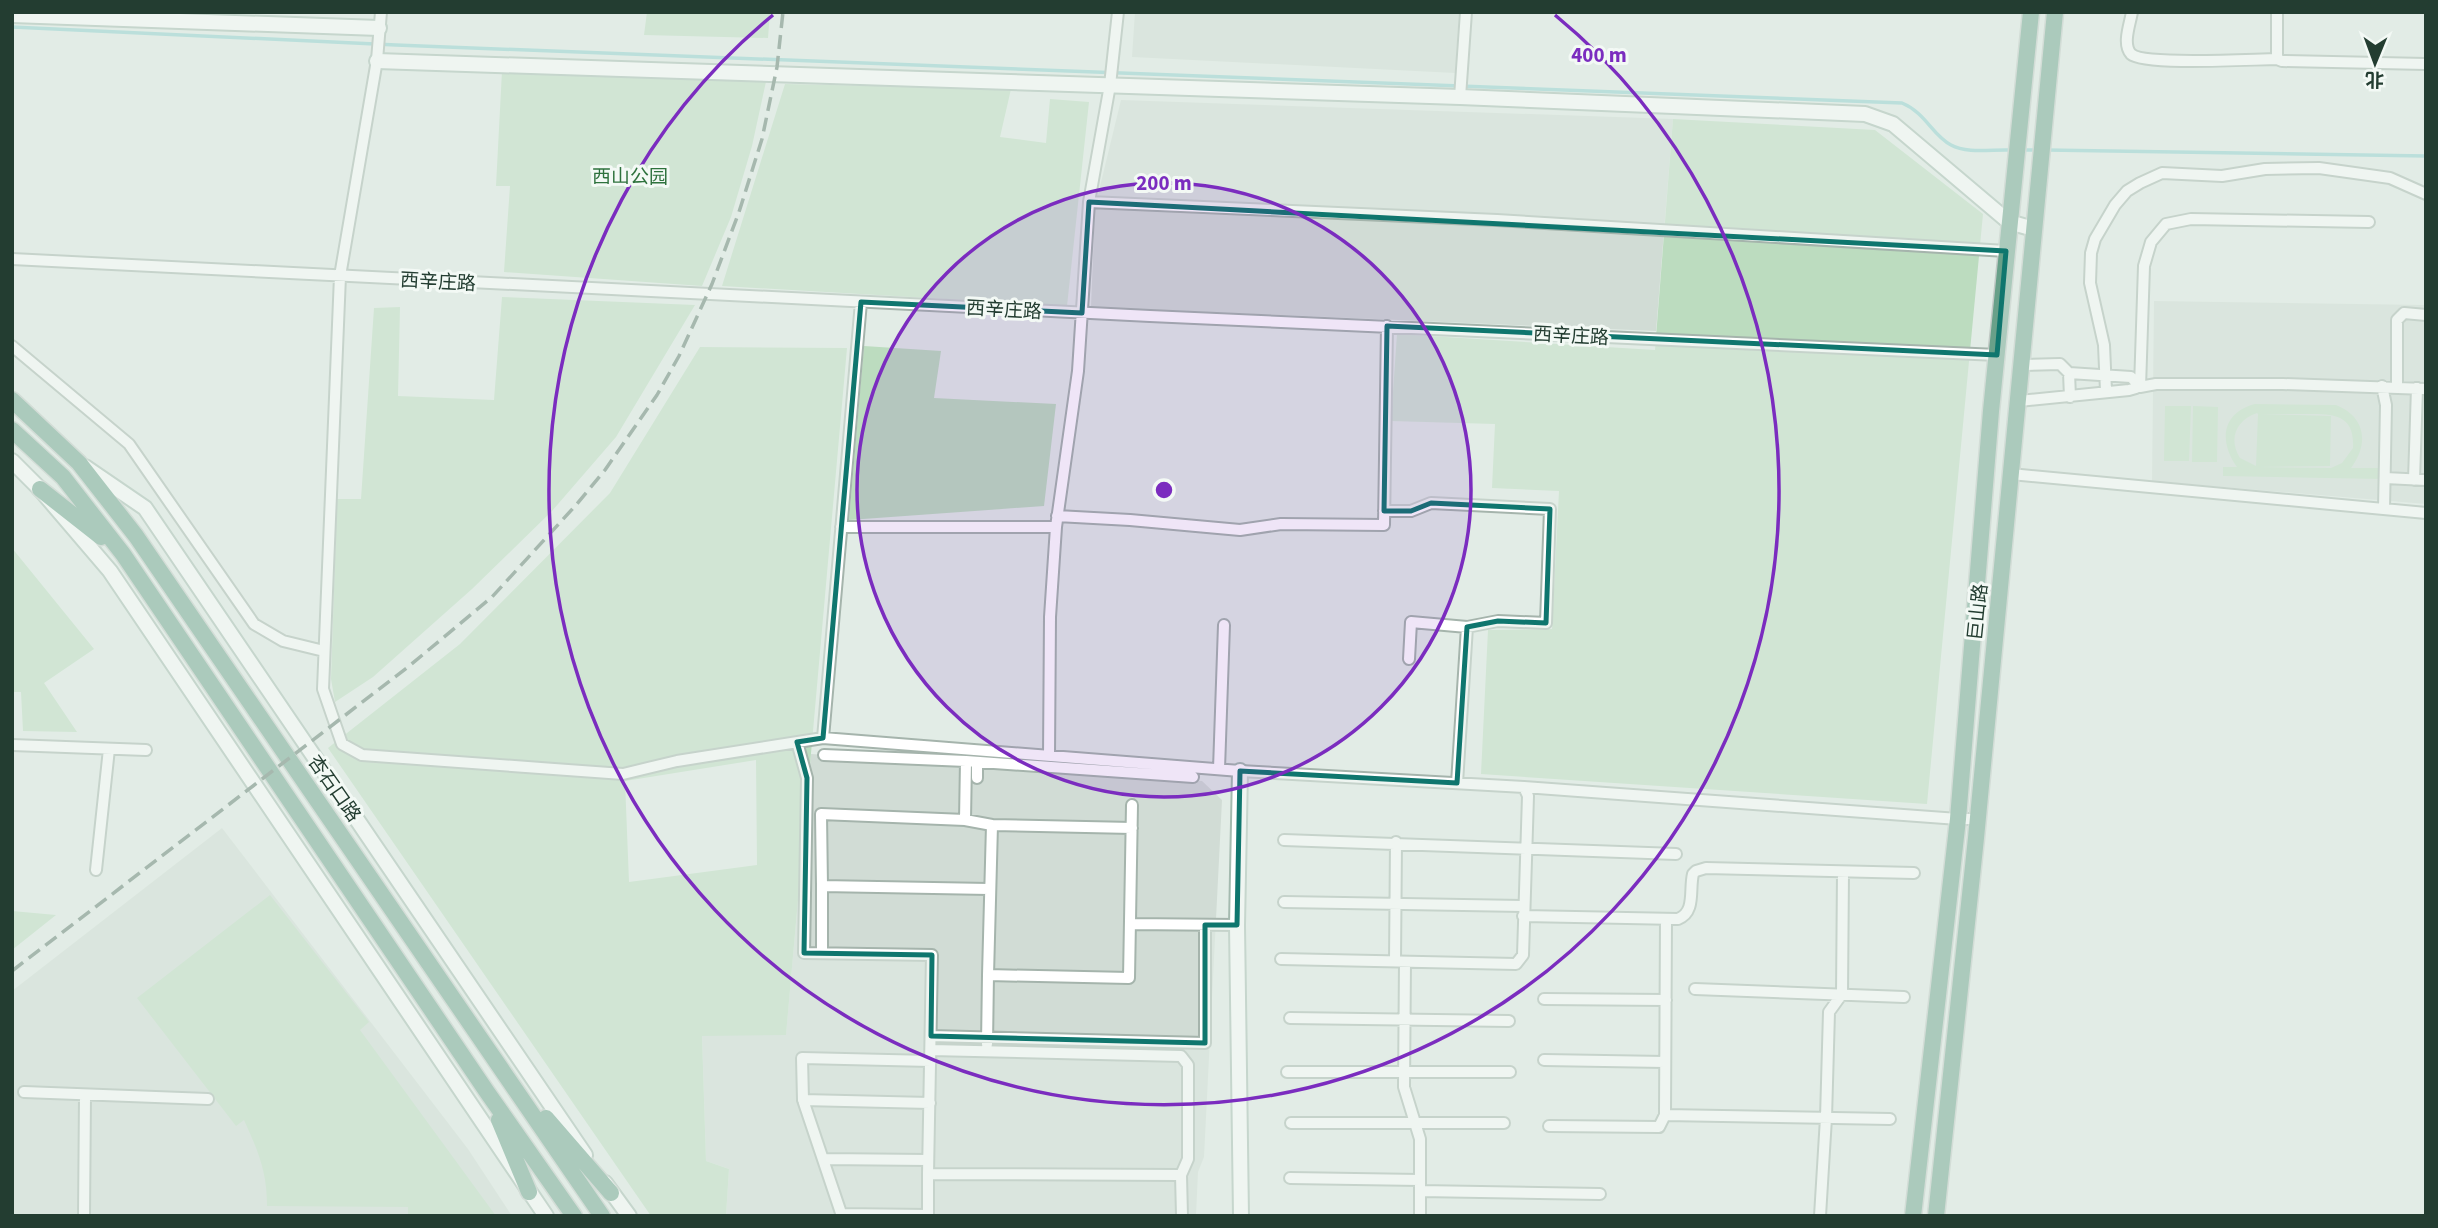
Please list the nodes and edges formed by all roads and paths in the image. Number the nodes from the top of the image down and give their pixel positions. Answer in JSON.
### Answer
{"nodes":[{"id":1,"x":381,"y":12,"type":"edge"},
{"id":2,"x":1118,"y":12,"type":"edge"},
{"id":3,"x":1466,"y":12,"type":"edge"},
{"id":4,"x":2031,"y":12,"type":"edge"},
{"id":5,"x":2055,"y":12,"type":"edge"},
{"id":6,"x":2132,"y":12,"type":"edge"},
{"id":7,"x":2277,"y":12,"type":"edge"},
{"id":8,"x":12,"y":15,"type":"edge"},
{"id":9,"x":379,"y":29,"type":"junction"},
{"id":10,"x":2277,"y":59,"type":"junction"},
{"id":11,"x":377,"y":60,"type":"junction"},
{"id":12,"x":2426,"y":64,"type":"edge"},
{"id":13,"x":1110,"y":85,"type":"junction"},
{"id":14,"x":1460,"y":97,"type":"junction"},
{"id":15,"x":2426,"y":194,"type":"edge"},
{"id":16,"x":1090,"y":202,"type":"junction"},
{"id":17,"x":2009,"y":222,"type":"junction"},
{"id":18,"x":2370,"y":222,"type":"dead end"},
{"id":19,"x":2034,"y":229,"type":"junction"},
{"id":20,"x":2007,"y":251,"type":"junction"},
{"id":21,"x":12,"y":258,"type":"edge"},
{"id":22,"x":340,"y":276,"type":"junction"},
{"id":23,"x":861,"y":302,"type":"junction"},
{"id":24,"x":1082,"y":313,"type":"junction"},
{"id":25,"x":2426,"y":315,"type":"edge"},
{"id":26,"x":1387,"y":326,"type":"junction"},
{"id":27,"x":12,"y":345,"type":"edge"},
{"id":28,"x":1997,"y":355,"type":"junction"},
{"id":29,"x":2023,"y":365,"type":"junction"},
{"id":30,"x":2069,"y":373,"type":"junction"},
{"id":31,"x":2105,"y":375,"type":"junction"},
{"id":32,"x":2382,"y":386,"type":"junction"},
{"id":33,"x":2140,"y":387,"type":"junction"},
{"id":34,"x":2397,"y":387,"type":"junction"},
{"id":35,"x":2422,"y":388,"type":"edge"},
{"id":36,"x":2106,"y":391,"type":"junction"},
{"id":37,"x":2070,"y":397,"type":"junction"},
{"id":38,"x":12,"y":400,"type":"edge"},
{"id":39,"x":2019,"y":401,"type":"junction"},
{"id":40,"x":12,"y":430,"type":"edge"},
{"id":41,"x":12,"y":461,"type":"edge"},
{"id":42,"x":79,"y":463,"type":"junction"},
{"id":43,"x":2011,"y":474,"type":"junction"},
{"id":44,"x":2385,"y":478,"type":"junction"},
{"id":45,"x":2414,"y":480,"type":"junction"},
{"id":46,"x":2426,"y":481,"type":"edge"},
{"id":47,"x":40,"y":489,"type":"junction"},
{"id":48,"x":2384,"y":509,"type":"junction"},
{"id":49,"x":1384,"y":511,"type":"junction"},
{"id":50,"x":2426,"y":513,"type":"edge"},
{"id":51,"x":1056,"y":522,"type":"junction"},
{"id":52,"x":841,"y":527,"type":"junction"},
{"id":53,"x":122,"y":554,"type":"junction"},
{"id":54,"x":1224,"y":625,"type":"dead end"},
{"id":55,"x":1467,"y":627,"type":"junction"},
{"id":56,"x":324,"y":650,"type":"junction"},
{"id":57,"x":1409,"y":659,"type":"dead end"},
{"id":58,"x":823,"y":738,"type":"junction"},
{"id":59,"x":797,"y":742,"type":"junction"},
{"id":60,"x":12,"y":746,"type":"edge"},
{"id":61,"x":109,"y":749,"type":"junction"},
{"id":62,"x":146,"y":750,"type":"dead end"},
{"id":63,"x":824,"y":755,"type":"dead end"},
{"id":64,"x":1049,"y":756,"type":"junction"},
{"id":65,"x":972,"y":761,"type":"junction"},
{"id":66,"x":1219,"y":769,"type":"junction"},
{"id":67,"x":1240,"y":771,"type":"junction"},
{"id":68,"x":1193,"y":777,"type":"dead end"},
{"id":69,"x":977,"y":778,"type":"dead end"},
{"id":70,"x":1457,"y":783,"type":"junction"},
{"id":71,"x":1524,"y":787,"type":"junction"},
{"id":72,"x":1132,"y":805,"type":"dead end"},
{"id":73,"x":1978,"y":818,"type":"junction"},
{"id":74,"x":1958,"y":819,"type":"junction"},
{"id":75,"x":965,"y":820,"type":"junction"},
{"id":76,"x":992,"y":825,"type":"junction"},
{"id":77,"x":1132,"y":828,"type":"junction"},
{"id":78,"x":1284,"y":840,"type":"dead end"},
{"id":79,"x":1396,"y":842,"type":"junction"},
{"id":80,"x":1525,"y":848,"type":"junction"},
{"id":81,"x":1676,"y":854,"type":"dead end"},
{"id":82,"x":96,"y":870,"type":"dead end"},
{"id":83,"x":1843,"y":872,"type":"junction"},
{"id":84,"x":1914,"y":873,"type":"dead end"},
{"id":85,"x":822,"y":886,"type":"junction"},
{"id":86,"x":989,"y":889,"type":"junction"},
{"id":87,"x":1283,"y":902,"type":"dead end"},
{"id":88,"x":1523,"y":911,"type":"junction"},
{"id":89,"x":1666,"y":919,"type":"junction"},
{"id":90,"x":1130,"y":924,"type":"junction"},
{"id":91,"x":1205,"y":925,"type":"junction"},
{"id":92,"x":1237,"y":925,"type":"junction"},
{"id":93,"x":822,"y":953,"type":"junction"},
{"id":94,"x":1281,"y":960,"type":"dead end"},
{"id":95,"x":1400,"y":962,"type":"junction"},
{"id":96,"x":988,"y":975,"type":"junction"},
{"id":97,"x":1695,"y":989,"type":"dead end"},
{"id":98,"x":1842,"y":994,"type":"junction"},
{"id":99,"x":1904,"y":997,"type":"dead end"},
{"id":100,"x":1544,"y":999,"type":"dead end"},
{"id":101,"x":1666,"y":1000,"type":"junction"},
{"id":102,"x":1290,"y":1018,"type":"dead end"},
{"id":103,"x":1405,"y":1019,"type":"junction"},
{"id":104,"x":1509,"y":1021,"type":"dead end"},
{"id":105,"x":931,"y":1036,"type":"junction"},
{"id":106,"x":987,"y":1037,"type":"junction"},
{"id":107,"x":987,"y":1051,"type":"junction"},
{"id":108,"x":931,"y":1055,"type":"junction"},
{"id":109,"x":1544,"y":1060,"type":"dead end"},
{"id":110,"x":1665,"y":1062,"type":"junction"},
{"id":111,"x":499,"y":1063,"type":"junction"},
{"id":112,"x":1287,"y":1072,"type":"dead end"},
{"id":113,"x":1510,"y":1072,"type":"dead end"},
{"id":114,"x":1404,"y":1074,"type":"junction"},
{"id":115,"x":487,"y":1091,"type":"junction"},
{"id":116,"x":24,"y":1092,"type":"dead end"},
{"id":117,"x":85,"y":1096,"type":"junction"},
{"id":118,"x":208,"y":1100,"type":"dead end"},
{"id":119,"x":803,"y":1100,"type":"junction"},
{"id":120,"x":930,"y":1103,"type":"junction"},
{"id":121,"x":1665,"y":1115,"type":"junction"},
{"id":122,"x":1826,"y":1118,"type":"junction"},
{"id":123,"x":1890,"y":1119,"type":"dead end"},
{"id":124,"x":1415,"y":1122,"type":"junction"},
{"id":125,"x":1291,"y":1123,"type":"dead end"},
{"id":126,"x":1504,"y":1123,"type":"dead end"},
{"id":127,"x":1549,"y":1126,"type":"dead end"},
{"id":128,"x":823,"y":1159,"type":"junction"},
{"id":129,"x":928,"y":1160,"type":"junction"},
{"id":130,"x":928,"y":1174,"type":"junction"},
{"id":131,"x":1181,"y":1175,"type":"junction"},
{"id":132,"x":1290,"y":1178,"type":"dead end"},
{"id":133,"x":1420,"y":1186,"type":"junction"},
{"id":134,"x":529,"y":1192,"type":"junction"},
{"id":135,"x":611,"y":1192,"type":"junction"},
{"id":136,"x":1600,"y":1194,"type":"dead end"},
{"id":137,"x":842,"y":1215,"type":"edge"},
{"id":138,"x":928,"y":1215,"type":"edge"},
{"id":139,"x":84,"y":1216,"type":"edge"},
{"id":140,"x":546,"y":1216,"type":"edge"},
{"id":141,"x":574,"y":1216,"type":"edge"},
{"id":142,"x":602,"y":1216,"type":"edge"},
{"id":143,"x":629,"y":1216,"type":"edge"},
{"id":144,"x":1182,"y":1216,"type":"edge"},
{"id":145,"x":1241,"y":1216,"type":"edge"},
{"id":146,"x":1420,"y":1216,"type":"edge"},
{"id":147,"x":1820,"y":1216,"type":"edge"},
{"id":148,"x":1913,"y":1216,"type":"edge"},
{"id":149,"x":1936,"y":1216,"type":"edge"}],
"edges":[{"from":1,"to":9,"type":"street"},
{"from":2,"to":13,"type":"street"},
{"from":3,"to":14,"type":"street"},
{"from":4,"to":17,"type":"main road","name":"巨山路"},
{"from":5,"to":19,"type":"main road","name":"巨山路"},
{"from":6,"to":10,"type":"street"},
{"from":7,"to":10,"type":"street"},
{"from":8,"to":9,"type":"street"},
{"from":9,"to":11,"type":"street"},
{"from":10,"to":12,"type":"street"},
{"from":11,"to":13,"type":"street"},
{"from":11,"to":22,"type":"street"},
{"from":13,"to":14,"type":"street"},
{"from":13,"to":16,"type":"street"},
{"from":14,"to":17,"type":"street"},
{"from":15,"to":31,"type":"street"},
{"from":16,"to":20,"type":"street"},
{"from":16,"to":24,"type":"street"},
{"from":17,"to":19,"type":"street"},
{"from":17,"to":20,"type":"main road","name":"巨山路"},
{"from":18,"to":33,"type":"street"},
{"from":19,"to":29,"type":"main road","name":"巨山路"},
{"from":20,"to":28,"type":"main road","name":"巨山路"},
{"from":21,"to":22,"type":"street","name":"西辛庄路"},
{"from":22,"to":23,"type":"street","name":"西辛庄路"},
{"from":22,"to":56,"type":"street"},
{"from":23,"to":24,"type":"street","name":"西辛庄路"},
{"from":23,"to":52,"type":"street"},
{"from":24,"to":26,"type":"street","name":"西辛庄路"},
{"from":24,"to":51,"type":"street"},
{"from":25,"to":34,"type":"street"},
{"from":26,"to":28,"type":"street","name":"西辛庄路"},
{"from":26,"to":49,"type":"street"},
{"from":27,"to":56,"type":"street"},
{"from":28,"to":74,"type":"main road","name":"巨山路"},
{"from":29,"to":30,"type":"street"},
{"from":29,"to":39,"type":"main road","name":"巨山路"},
{"from":30,"to":31,"type":"street"},
{"from":30,"to":37,"type":"street"},
{"from":31,"to":33,"type":"street"},
{"from":31,"to":36,"type":"street"},
{"from":32,"to":33,"type":"street"},
{"from":32,"to":34,"type":"street"},
{"from":32,"to":44,"type":"street"},
{"from":33,"to":36,"type":"street"},
{"from":34,"to":35,"type":"street"},
{"from":35,"to":45,"type":"street"},
{"from":36,"to":37,"type":"street"},
{"from":37,"to":39,"type":"street"},
{"from":38,"to":42,"type":"main road","name":"杏石口路"},
{"from":39,"to":43,"type":"main road","name":"巨山路"},
{"from":40,"to":53,"type":"main road"},
{"from":41,"to":47,"type":"street"},
{"from":42,"to":111,"type":"main road","name":"杏石口路"},
{"from":42,"to":135,"type":"street"},
{"from":43,"to":48,"type":"street"},
{"from":43,"to":73,"type":"main road","name":"巨山路"},
{"from":44,"to":45,"type":"street"},
{"from":44,"to":48,"type":"street"},
{"from":45,"to":46,"type":"street"},
{"from":47,"to":53,"type":"main road"},
{"from":47,"to":134,"type":"street"},
{"from":48,"to":50,"type":"street"},
{"from":49,"to":51,"type":"street"},
{"from":49,"to":55,"type":"street"},
{"from":51,"to":52,"type":"street"},
{"from":51,"to":64,"type":"street"},
{"from":52,"to":58,"type":"street"},
{"from":53,"to":115,"type":"main road"},
{"from":54,"to":66,"type":"street"},
{"from":55,"to":57,"type":"street"},
{"from":55,"to":70,"type":"street"},
{"from":56,"to":59,"type":"street"},
{"from":58,"to":59,"type":"street"},
{"from":58,"to":64,"type":"street"},
{"from":59,"to":93,"type":"street"},
{"from":60,"to":61,"type":"street"},
{"from":61,"to":62,"type":"street"},
{"from":61,"to":82,"type":"street"},
{"from":63,"to":65,"type":"street"},
{"from":64,"to":66,"type":"street"},
{"from":65,"to":68,"type":"street"},
{"from":65,"to":69,"type":"street"},
{"from":65,"to":75,"type":"street"},
{"from":66,"to":67,"type":"street"},
{"from":67,"to":70,"type":"street"},
{"from":67,"to":92,"type":"street"},
{"from":70,"to":71,"type":"street"},
{"from":71,"to":74,"type":"street"},
{"from":71,"to":80,"type":"street"},
{"from":72,"to":77,"type":"street"},
{"from":73,"to":74,"type":"street"},
{"from":73,"to":149,"type":"main road","name":"巨山路"},
{"from":74,"to":148,"type":"main road","name":"巨山路"},
{"from":75,"to":76,"type":"street"},
{"from":75,"to":85,"type":"street"},
{"from":76,"to":77,"type":"street"},
{"from":76,"to":86,"type":"street"},
{"from":77,"to":90,"type":"street"},
{"from":78,"to":79,"type":"street"},
{"from":79,"to":80,"type":"street"},
{"from":79,"to":95,"type":"street"},
{"from":80,"to":81,"type":"street"},
{"from":80,"to":88,"type":"street"},
{"from":83,"to":84,"type":"street"},
{"from":83,"to":89,"type":"street"},
{"from":83,"to":98,"type":"street"},
{"from":85,"to":86,"type":"street"},
{"from":85,"to":93,"type":"street"},
{"from":86,"to":96,"type":"street"},
{"from":87,"to":88,"type":"street"},
{"from":88,"to":89,"type":"street"},
{"from":88,"to":95,"type":"street"},
{"from":89,"to":101,"type":"street"},
{"from":90,"to":91,"type":"street"},
{"from":90,"to":96,"type":"street"},
{"from":91,"to":92,"type":"street"},
{"from":91,"to":106,"type":"street"},
{"from":92,"to":145,"type":"street"},
{"from":93,"to":105,"type":"street"},
{"from":94,"to":95,"type":"street"},
{"from":95,"to":103,"type":"street"},
{"from":96,"to":106,"type":"street"},
{"from":97,"to":98,"type":"street"},
{"from":98,"to":99,"type":"street"},
{"from":98,"to":122,"type":"street"},
{"from":100,"to":101,"type":"street"},
{"from":101,"to":110,"type":"street"},
{"from":102,"to":103,"type":"street"},
{"from":103,"to":104,"type":"street"},
{"from":103,"to":114,"type":"street"},
{"from":105,"to":106,"type":"street"},
{"from":105,"to":108,"type":"street"},
{"from":106,"to":107,"type":"street"},
{"from":107,"to":108,"type":"street"},
{"from":107,"to":131,"type":"street"},
{"from":108,"to":119,"type":"street"},
{"from":108,"to":120,"type":"street"},
{"from":109,"to":110,"type":"street"},
{"from":110,"to":121,"type":"street"},
{"from":111,"to":135,"type":"main road"},
{"from":111,"to":142,"type":"main road","name":"杏石口路"},
{"from":112,"to":114,"type":"street"},
{"from":113,"to":114,"type":"street"},
{"from":114,"to":124,"type":"street"},
{"from":115,"to":134,"type":"main road"},
{"from":115,"to":141,"type":"main road"},
{"from":116,"to":117,"type":"street"},
{"from":117,"to":118,"type":"street"},
{"from":117,"to":139,"type":"street"},
{"from":119,"to":120,"type":"street"},
{"from":119,"to":128,"type":"street"},
{"from":120,"to":129,"type":"street"},
{"from":121,"to":122,"type":"street"},
{"from":121,"to":127,"type":"street"},
{"from":122,"to":123,"type":"street"},
{"from":122,"to":147,"type":"street"},
{"from":124,"to":125,"type":"street"},
{"from":124,"to":126,"type":"street"},
{"from":124,"to":133,"type":"street"},
{"from":128,"to":129,"type":"street"},
{"from":128,"to":137,"type":"street"},
{"from":129,"to":130,"type":"street"},
{"from":130,"to":131,"type":"street"},
{"from":130,"to":138,"type":"street"},
{"from":131,"to":144,"type":"street"},
{"from":132,"to":133,"type":"street"},
{"from":133,"to":136,"type":"street"},
{"from":133,"to":146,"type":"street"},
{"from":134,"to":140,"type":"street"},
{"from":135,"to":143,"type":"street"},
{"from":137,"to":138,"type":"street"}]}
